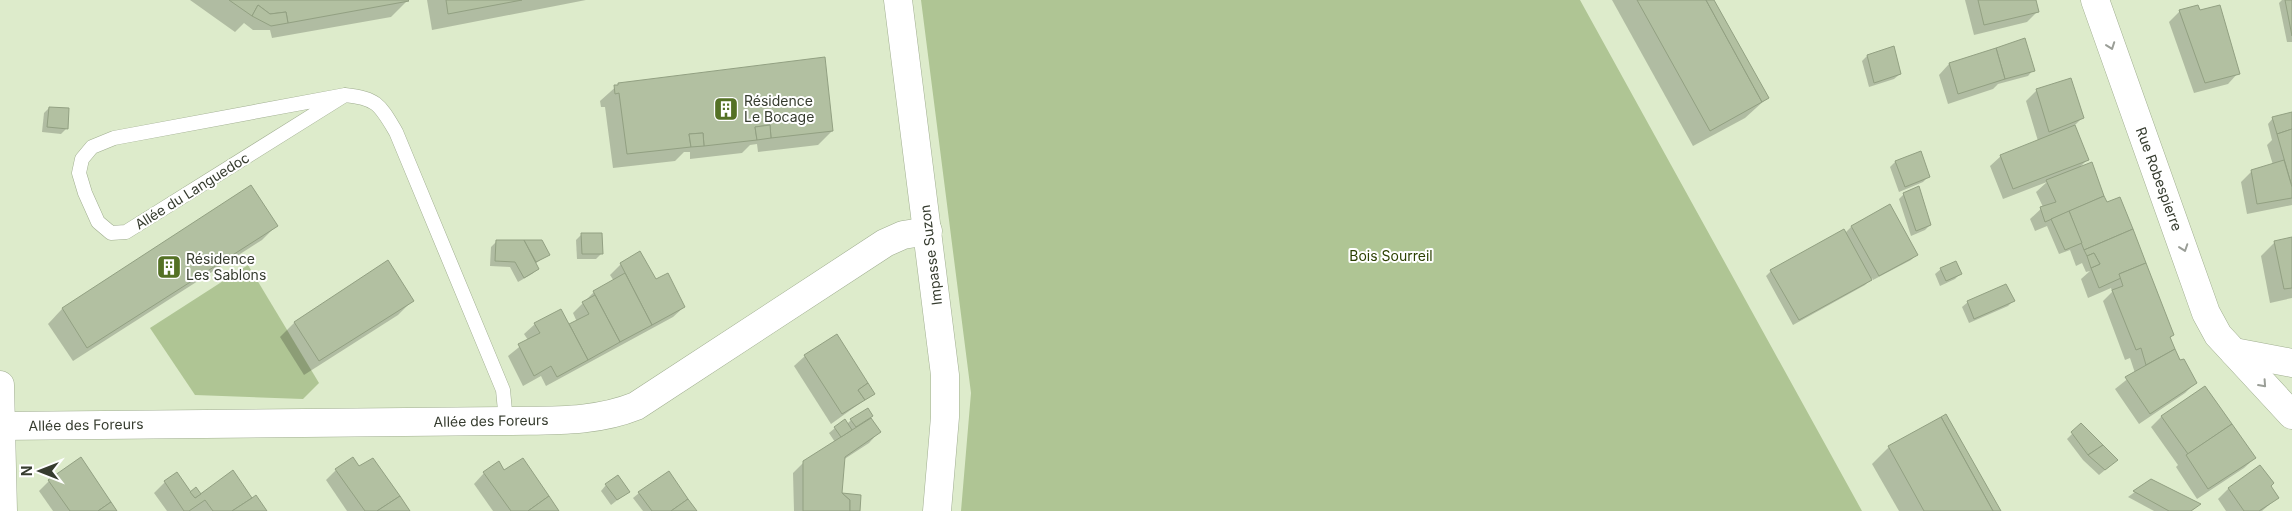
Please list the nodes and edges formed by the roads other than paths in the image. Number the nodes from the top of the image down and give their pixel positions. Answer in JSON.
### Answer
{"nodes":[{"id":1,"x":898,"y":0,"type":"edge"},
{"id":2,"x":2095,"y":0,"type":"edge"},
{"id":3,"x":345,"y":95,"type":"junction"},
{"id":4,"x":928,"y":231,"type":"junction"},
{"id":5,"x":2234,"y":352,"type":"junction"},
{"id":6,"x":2292,"y":363,"type":"edge"},
{"id":7,"x":0,"y":385,"type":"edge"},
{"id":8,"x":2292,"y":415,"type":"edge"},
{"id":9,"x":506,"y":421,"type":"junction"},
{"id":10,"x":0,"y":426,"type":"edge"},
{"id":11,"x":3,"y":511,"type":"edge"},
{"id":12,"x":937,"y":511,"type":"edge"}],
"edges":[{"from":1,"to":4,"type":"street","name":"Impasse Suzon"},
{"from":2,"to":5,"type":"street","name":"Rue Robespierre","one_way":true},
{"from":3,"to":3,"type":"lane","name":"Allée du Languedoc"},
{"from":3,"to":9,"type":"lane","name":"Allée du Languedoc"},
{"from":4,"to":9,"type":"street","name":"Allée des Foreurs"},
{"from":4,"to":12,"type":"street","name":"Impasse Suzon"},
{"from":5,"to":6,"type":"street"},
{"from":5,"to":8,"type":"street","name":"Rue Robespierre","one_way":true},
{"from":7,"to":10,"type":"street"},
{"from":9,"to":10,"type":"street","name":"Allée des Foreurs"},
{"from":10,"to":11,"type":"street"}]}
